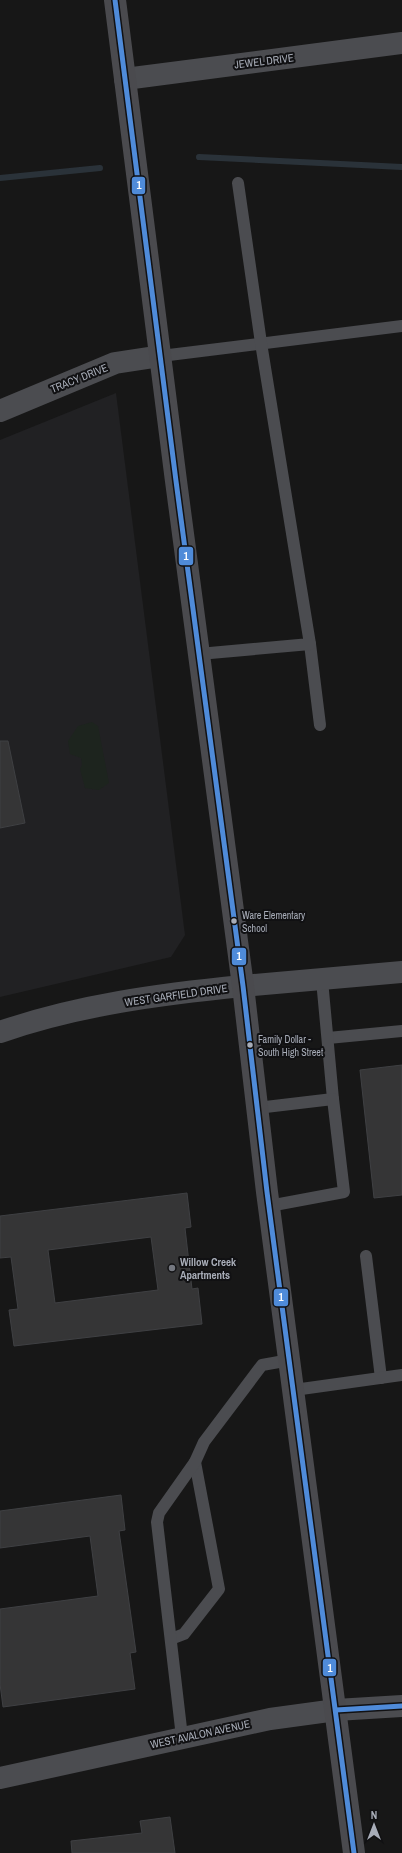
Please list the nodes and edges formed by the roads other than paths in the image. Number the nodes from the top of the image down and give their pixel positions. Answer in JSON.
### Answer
{"nodes":[{"id":1,"x":115,"y":0,"type":"edge"},
{"id":2,"x":402,"y":43,"type":"edge"},
{"id":3,"x":125,"y":79,"type":"junction"},
{"id":4,"x":238,"y":183,"type":"dead end"},
{"id":5,"x":402,"y":326,"type":"edge"},
{"id":6,"x":261,"y":343,"type":"junction"},
{"id":7,"x":161,"y":356,"type":"junction"},
{"id":8,"x":0,"y":411,"type":"edge"},
{"id":9,"x":310,"y":644,"type":"junction"},
{"id":10,"x":199,"y":654,"type":"junction"},
{"id":11,"x":320,"y":725,"type":"dead end"},
{"id":12,"x":402,"y":972,"type":"edge"},
{"id":13,"x":322,"y":980,"type":"junction"},
{"id":14,"x":243,"y":986,"type":"junction"},
{"id":15,"x":402,"y":1031,"type":"edge"},
{"id":16,"x":0,"y":1032,"type":"edge"},
{"id":17,"x":328,"y":1038,"type":"junction"},
{"id":18,"x":333,"y":1099,"type":"junction"},
{"id":19,"x":257,"y":1108,"type":"junction"},
{"id":20,"x":269,"y":1206,"type":"junction"},
{"id":21,"x":366,"y":1256,"type":"dead end"},
{"id":22,"x":290,"y":1360,"type":"junction"},
{"id":23,"x":402,"y":1375,"type":"edge"},
{"id":24,"x":381,"y":1378,"type":"junction"},
{"id":25,"x":294,"y":1390,"type":"junction"},
{"id":26,"x":195,"y":1462,"type":"junction"},
{"id":27,"x":171,"y":1639,"type":"junction"},
{"id":28,"x":402,"y":1706,"type":"edge"},
{"id":29,"x":336,"y":1710,"type":"junction"},
{"id":30,"x":182,"y":1737,"type":"junction"},
{"id":31,"x":0,"y":1778,"type":"edge"},
{"id":32,"x":354,"y":1853,"type":"edge"}],
"edges":[{"from":1,"to":3,"type":"main road"},
{"from":2,"to":3,"type":"street","name":"JEWEL DRIVE"},
{"from":3,"to":7,"type":"main road"},
{"from":4,"to":6,"type":"lane"},
{"from":5,"to":6,"type":"lane"},
{"from":6,"to":7,"type":"lane"},
{"from":6,"to":9,"type":"lane"},
{"from":7,"to":8,"type":"street","name":"TRACY DRIVE"},
{"from":7,"to":10,"type":"main road"},
{"from":9,"to":10,"type":"lane"},
{"from":9,"to":11,"type":"lane"},
{"from":10,"to":14,"type":"main road"},
{"from":12,"to":13,"type":"street","name":"WEST GARFIELD DRIVE"},
{"from":13,"to":14,"type":"street","name":"WEST GARFIELD DRIVE"},
{"from":13,"to":17,"type":"lane"},
{"from":14,"to":16,"type":"street","name":"WEST GARFIELD DRIVE"},
{"from":14,"to":19,"type":"main road"},
{"from":15,"to":17,"type":"lane"},
{"from":17,"to":18,"type":"lane"},
{"from":18,"to":19,"type":"lane"},
{"from":18,"to":20,"type":"lane"},
{"from":19,"to":20,"type":"main road"},
{"from":20,"to":22,"type":"main road"},
{"from":21,"to":24,"type":"lane"},
{"from":22,"to":25,"type":"main road"},
{"from":22,"to":26,"type":"lane"},
{"from":23,"to":24,"type":"lane"},
{"from":24,"to":25,"type":"lane"},
{"from":25,"to":29,"type":"main road"},
{"from":26,"to":27,"type":"lane"},
{"from":26,"to":27,"type":"lane"},
{"from":27,"to":30,"type":"lane"},
{"from":28,"to":29,"type":"street","name":"WEST AVALON AVENUE"},
{"from":29,"to":30,"type":"street","name":"WEST AVALON AVENUE"},
{"from":29,"to":32,"type":"main road"},
{"from":30,"to":31,"type":"street","name":"WEST AVALON AVENUE"}]}
